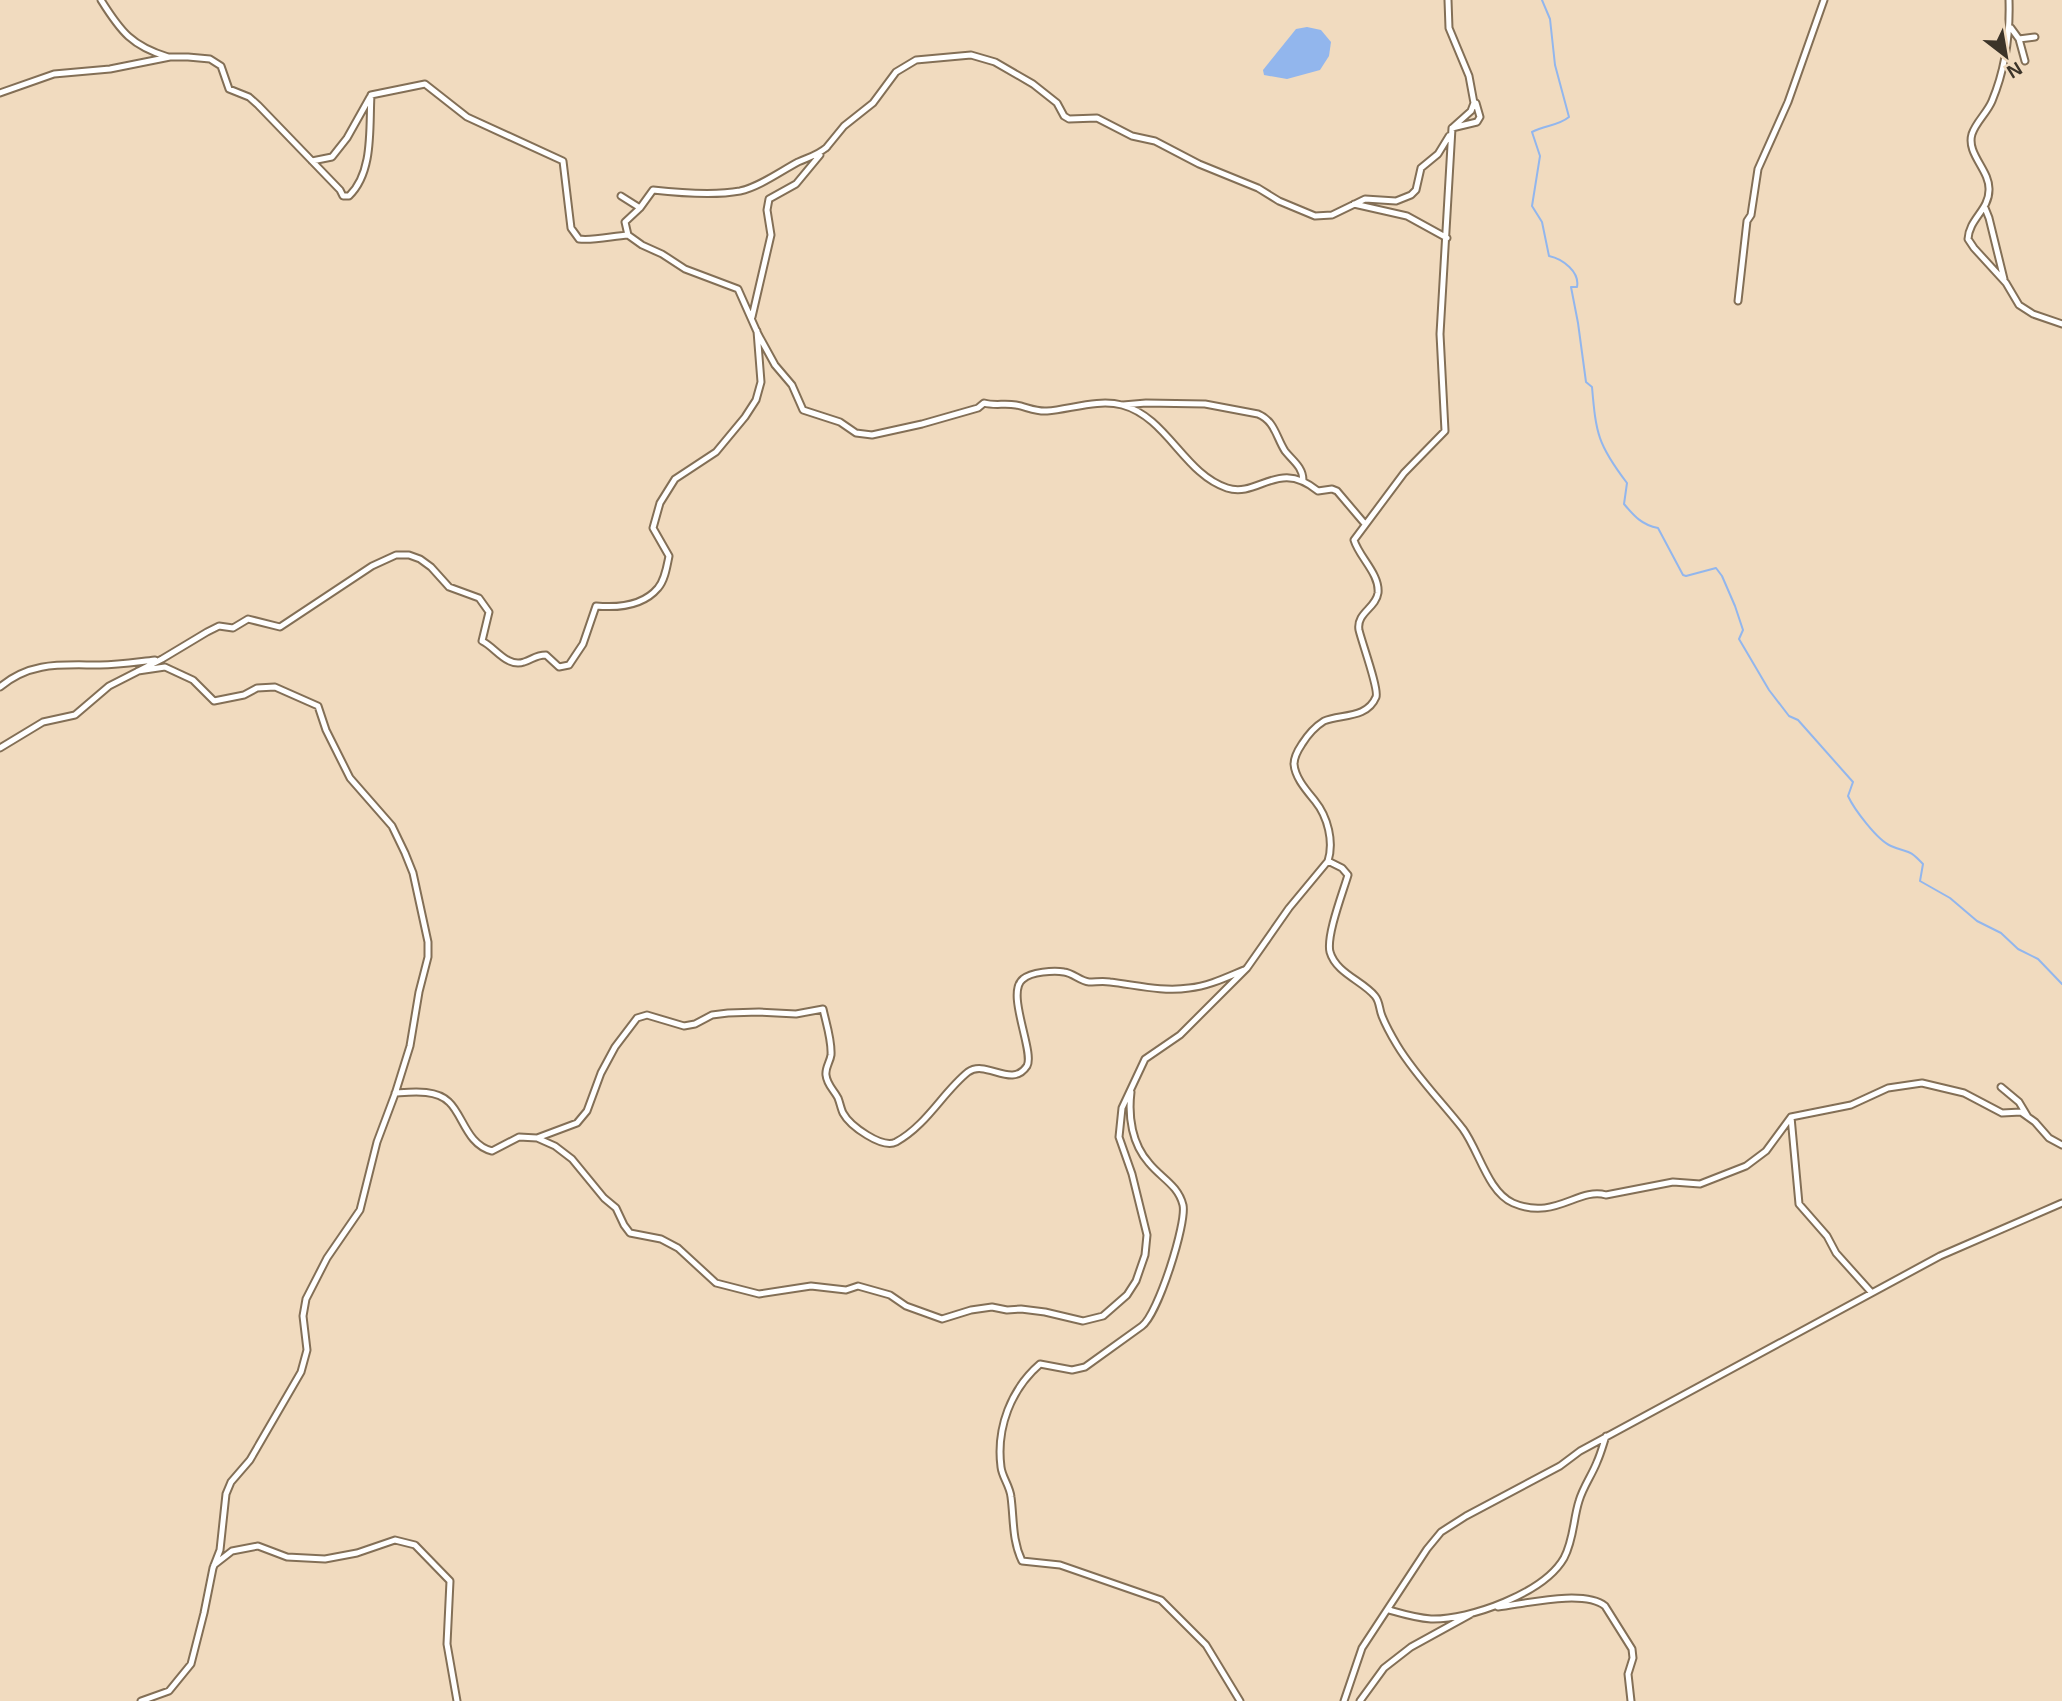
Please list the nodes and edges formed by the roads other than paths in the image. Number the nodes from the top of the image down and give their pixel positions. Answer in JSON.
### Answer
{"nodes":[{"id":1,"x":101,"y":0,"type":"edge"},
{"id":2,"x":1448,"y":0,"type":"edge"},
{"id":3,"x":1824,"y":0,"type":"edge"},
{"id":4,"x":2009,"y":0,"type":"edge"},
{"id":5,"x":2010,"y":21,"type":"junction"},
{"id":6,"x":2035,"y":37,"type":"dead end"},
{"id":7,"x":2020,"y":39,"type":"junction"},
{"id":8,"x":170,"y":57,"type":"junction"},
{"id":9,"x":2025,"y":61,"type":"dead end"},
{"id":10,"x":0,"y":93,"type":"edge"},
{"id":11,"x":371,"y":95,"type":"junction"},
{"id":12,"x":1473,"y":97,"type":"junction"},
{"id":13,"x":1452,"y":129,"type":"junction"},
{"id":14,"x":827,"y":147,"type":"junction"},
{"id":15,"x":312,"y":161,"type":"junction"},
{"id":16,"x":621,"y":196,"type":"dead end"},
{"id":17,"x":1353,"y":204,"type":"junction"},
{"id":18,"x":640,"y":208,"type":"junction"},
{"id":19,"x":1985,"y":208,"type":"junction"},
{"id":20,"x":628,"y":235,"type":"junction"},
{"id":21,"x":1447,"y":237,"type":"junction"},
{"id":22,"x":2006,"y":283,"type":"junction"},
{"id":23,"x":1738,"y":301,"type":"dead end"},
{"id":24,"x":751,"y":320,"type":"junction"},
{"id":25,"x":2062,"y":324,"type":"edge"},
{"id":26,"x":757,"y":331,"type":"junction"},
{"id":27,"x":1123,"y":405,"type":"junction"},
{"id":28,"x":1303,"y":480,"type":"junction"},
{"id":29,"x":1364,"y":524,"type":"junction"},
{"id":30,"x":162,"y":659,"type":"junction"},
{"id":31,"x":138,"y":671,"type":"junction"},
{"id":32,"x":0,"y":687,"type":"edge"},
{"id":33,"x":0,"y":748,"type":"edge"},
{"id":34,"x":1328,"y":861,"type":"junction"},
{"id":35,"x":1247,"y":968,"type":"junction"},
{"id":36,"x":2001,"y":1087,"type":"dead end"},
{"id":37,"x":1132,"y":1089,"type":"junction"},
{"id":38,"x":395,"y":1093,"type":"junction"},
{"id":39,"x":1791,"y":1117,"type":"junction"},
{"id":40,"x":2028,"y":1117,"type":"junction"},
{"id":41,"x":537,"y":1138,"type":"junction"},
{"id":42,"x":2062,"y":1145,"type":"edge"},
{"id":43,"x":2062,"y":1203,"type":"edge"},
{"id":44,"x":1871,"y":1292,"type":"junction"},
{"id":45,"x":1606,"y":1436,"type":"junction"},
{"id":46,"x":214,"y":1565,"type":"junction"},
{"id":47,"x":1490,"y":1608,"type":"junction"},
{"id":48,"x":1388,"y":1610,"type":"junction"},
{"id":49,"x":1475,"y":1612,"type":"junction"},
{"id":50,"x":141,"y":1701,"type":"edge"},
{"id":51,"x":457,"y":1701,"type":"edge"},
{"id":52,"x":1240,"y":1701,"type":"edge"},
{"id":53,"x":1344,"y":1701,"type":"edge"},
{"id":54,"x":1360,"y":1701,"type":"edge"},
{"id":55,"x":1631,"y":1701,"type":"edge"}],
"edges":[{"from":1,"to":8,"type":"street"},
{"from":2,"to":12,"type":"street"},
{"from":3,"to":23,"type":"street"},
{"from":4,"to":5,"type":"street"},
{"from":5,"to":7,"type":"street"},
{"from":5,"to":19,"type":"street"},
{"from":6,"to":7,"type":"street"},
{"from":7,"to":9,"type":"street"},
{"from":8,"to":10,"type":"street"},
{"from":8,"to":15,"type":"street"},
{"from":11,"to":15,"type":"street"},
{"from":11,"to":15,"type":"street"},
{"from":11,"to":20,"type":"street"},
{"from":12,"to":13,"type":"street"},
{"from":12,"to":13,"type":"street"},
{"from":13,"to":17,"type":"street"},
{"from":13,"to":21,"type":"street"},
{"from":14,"to":17,"type":"street"},
{"from":14,"to":18,"type":"street"},
{"from":14,"to":24,"type":"street"},
{"from":16,"to":18,"type":"street"},
{"from":17,"to":21,"type":"street"},
{"from":18,"to":20,"type":"street"},
{"from":19,"to":22,"type":"street"},
{"from":19,"to":22,"type":"street"},
{"from":20,"to":24,"type":"street"},
{"from":21,"to":29,"type":"street"},
{"from":22,"to":25,"type":"street"},
{"from":24,"to":26,"type":"street"},
{"from":26,"to":27,"type":"street"},
{"from":26,"to":30,"type":"street"},
{"from":27,"to":28,"type":"street"},
{"from":27,"to":28,"type":"street"},
{"from":28,"to":29,"type":"street"},
{"from":29,"to":34,"type":"street"},
{"from":30,"to":31,"type":"street"},
{"from":30,"to":32,"type":"street"},
{"from":31,"to":33,"type":"street"},
{"from":31,"to":38,"type":"street"},
{"from":34,"to":35,"type":"street"},
{"from":34,"to":39,"type":"street"},
{"from":35,"to":37,"type":"street"},
{"from":35,"to":41,"type":"street"},
{"from":36,"to":40,"type":"street"},
{"from":37,"to":41,"type":"street"},
{"from":37,"to":52,"type":"street"},
{"from":38,"to":41,"type":"street"},
{"from":38,"to":46,"type":"street"},
{"from":39,"to":40,"type":"street"},
{"from":39,"to":44,"type":"street"},
{"from":40,"to":42,"type":"street"},
{"from":43,"to":44,"type":"street"},
{"from":44,"to":45,"type":"street"},
{"from":45,"to":47,"type":"street"},
{"from":45,"to":48,"type":"street"},
{"from":46,"to":50,"type":"street"},
{"from":46,"to":51,"type":"street"},
{"from":47,"to":49,"type":"street"},
{"from":47,"to":55,"type":"street"},
{"from":48,"to":49,"type":"street"},
{"from":48,"to":53,"type":"street"},
{"from":49,"to":54,"type":"street"}]}
